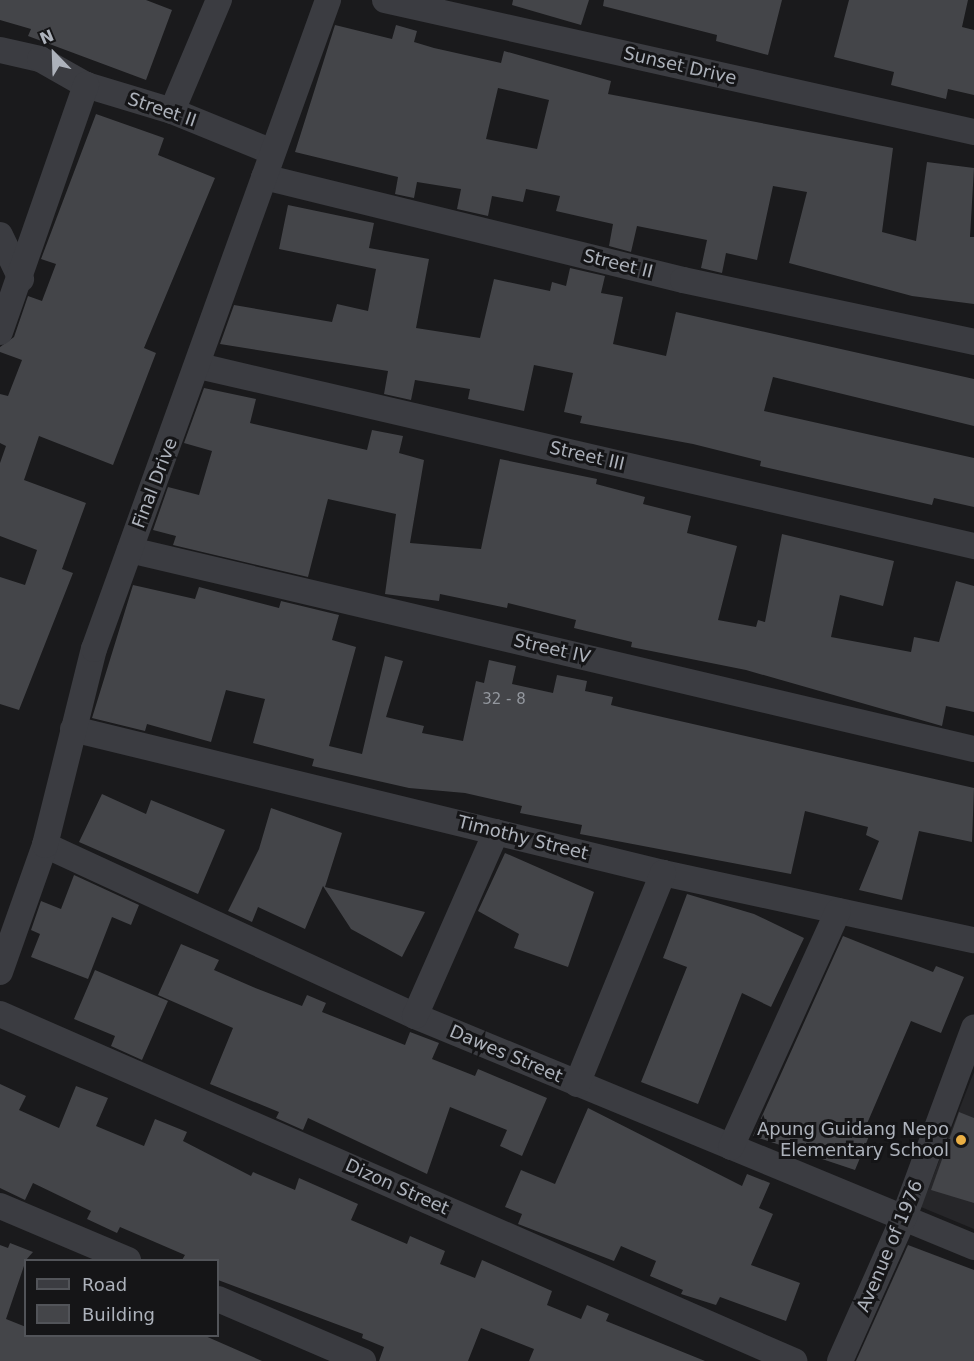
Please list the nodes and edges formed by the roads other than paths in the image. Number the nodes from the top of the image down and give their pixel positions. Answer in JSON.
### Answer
{"nodes":[{"id":1,"x":219,"y":0,"type":"edge"},
{"id":2,"x":328,"y":0,"type":"edge"},
{"id":3,"x":385,"y":0,"type":"edge"},
{"id":4,"x":437,"y":6,"type":"edge"},
{"id":5,"x":0,"y":50,"type":"edge"},
{"id":6,"x":86,"y":86,"type":"junction"},
{"id":7,"x":172,"y":111,"type":"junction"},
{"id":8,"x":974,"y":132,"type":"edge"},
{"id":9,"x":270,"y":151,"type":"junction"},
{"id":10,"x":264,"y":177,"type":"junction"},
{"id":11,"x":0,"y":235,"type":"edge"},
{"id":12,"x":21,"y":279,"type":"junction"},
{"id":13,"x":0,"y":333,"type":"edge"},
{"id":14,"x":974,"y":342,"type":"edge"},
{"id":15,"x":200,"y":366,"type":"junction"},
{"id":16,"x":974,"y":546,"type":"edge"},
{"id":17,"x":130,"y":550,"type":"junction"},
{"id":18,"x":73,"y":729,"type":"junction"},
{"id":19,"x":974,"y":749,"type":"edge"},
{"id":20,"x":496,"y":832,"type":"junction"},
{"id":21,"x":45,"y":845,"type":"junction"},
{"id":22,"x":663,"y":873,"type":"junction"},
{"id":23,"x":838,"y":911,"type":"junction"},
{"id":24,"x":974,"y":940,"type":"edge"},
{"id":25,"x":0,"y":972,"type":"edge"},
{"id":26,"x":0,"y":1014,"type":"edge"},
{"id":27,"x":415,"y":1016,"type":"junction"},
{"id":28,"x":974,"y":1028,"type":"edge"},
{"id":29,"x":577,"y":1084,"type":"junction"},
{"id":30,"x":731,"y":1147,"type":"junction"},
{"id":31,"x":0,"y":1206,"type":"edge"},
{"id":32,"x":904,"y":1217,"type":"junction"},
{"id":33,"x":974,"y":1247,"type":"edge"},
{"id":34,"x":126,"y":1259,"type":"edge"},
{"id":35,"x":219,"y":1299,"type":"edge"},
{"id":36,"x":363,"y":1361,"type":"edge"},
{"id":37,"x":794,"y":1361,"type":"edge"},
{"id":38,"x":840,"y":1361,"type":"edge"}],
"edges":[{"from":1,"to":7,"type":"street"},
{"from":2,"to":9,"type":"street","name":"Final Drive"},
{"from":3,"to":4,"type":"street","name":"Sunset Drive"},
{"from":4,"to":8,"type":"street","name":"Sunset Drive"},
{"from":5,"to":6,"type":"street","name":"Street II"},
{"from":6,"to":7,"type":"street","name":"Street II"},
{"from":6,"to":12,"type":"street"},
{"from":7,"to":9,"type":"street","name":"Street II"},
{"from":9,"to":10,"type":"street","name":"Final Drive"},
{"from":10,"to":14,"type":"street","name":"Street II"},
{"from":10,"to":15,"type":"street","name":"Final Drive"},
{"from":11,"to":12,"type":"street"},
{"from":12,"to":13,"type":"street"},
{"from":15,"to":16,"type":"street","name":"Street III"},
{"from":15,"to":17,"type":"street","name":"Final Drive"},
{"from":17,"to":18,"type":"street","name":"Final Drive"},
{"from":17,"to":19,"type":"street","name":"Street IV"},
{"from":18,"to":20,"type":"street","name":"Timothy Street"},
{"from":18,"to":21,"type":"street","name":"Final Drive"},
{"from":20,"to":22,"type":"street","name":"Timothy Street"},
{"from":20,"to":27,"type":"street"},
{"from":21,"to":25,"type":"street","name":"Final Drive"},
{"from":21,"to":27,"type":"street","name":"Dawes Street"},
{"from":22,"to":23,"type":"street","name":"Timothy Street"},
{"from":22,"to":29,"type":"street"},
{"from":23,"to":24,"type":"street","name":"Timothy Street"},
{"from":23,"to":30,"type":"street"},
{"from":26,"to":37,"type":"street","name":"Dizon Street"},
{"from":27,"to":29,"type":"street","name":"Dawes Street"},
{"from":28,"to":32,"type":"street","name":"Avenue of 1976"},
{"from":29,"to":30,"type":"street","name":"Dawes Street"},
{"from":30,"to":32,"type":"street","name":"Dawes Street"},
{"from":31,"to":34,"type":"street"},
{"from":32,"to":33,"type":"street","name":"Dawes Street"},
{"from":32,"to":38,"type":"street","name":"Avenue of 1976"},
{"from":35,"to":36,"type":"street"}]}
